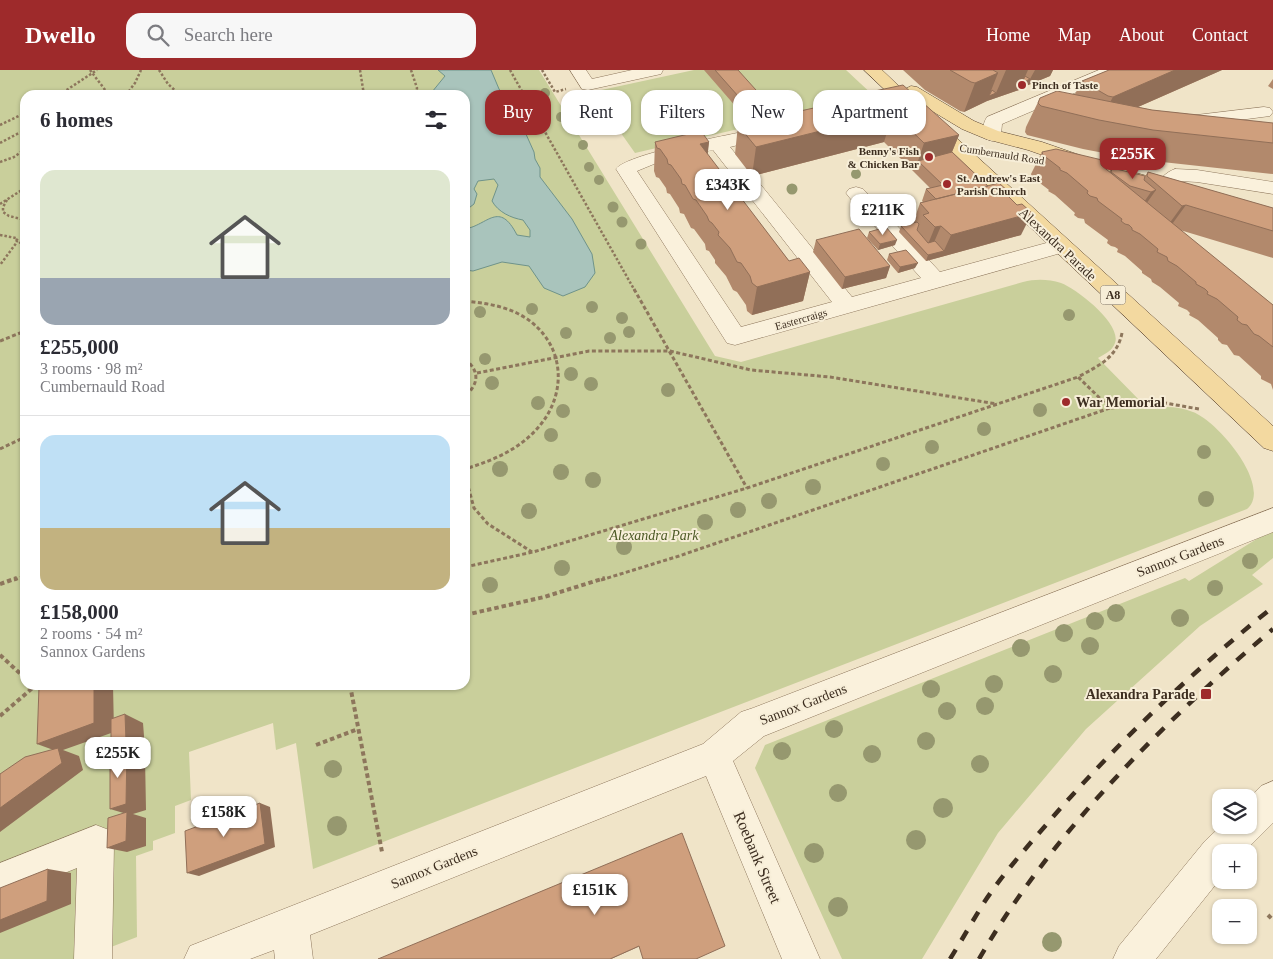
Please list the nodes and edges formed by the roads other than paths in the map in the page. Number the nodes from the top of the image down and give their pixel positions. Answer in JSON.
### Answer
{"nodes":[{"id":1,"x":578,"y":70,"type":"edge"},
{"id":2,"x":655,"y":70,"type":"edge"},
{"id":3,"x":872,"y":70,"type":"edge"},
{"id":4,"x":876,"y":70,"type":"edge"},
{"id":5,"x":1066,"y":70,"type":"edge"},
{"id":6,"x":1113,"y":70,"type":"edge"},
{"id":7,"x":1086,"y":81,"type":"junction"},
{"id":8,"x":893,"y":90,"type":"edge"},
{"id":9,"x":1264,"y":112,"type":"dead end"},
{"id":10,"x":926,"y":121,"type":"edge"},
{"id":11,"x":993,"y":128,"type":"junction"},
{"id":12,"x":756,"y":135,"type":"edge"},
{"id":13,"x":718,"y":144,"type":"junction"},
{"id":14,"x":1187,"y":146,"type":"edge"},
{"id":15,"x":955,"y":147,"type":"junction"},
{"id":16,"x":1101,"y":169,"type":"junction"},
{"id":17,"x":1164,"y":187,"type":"junction"},
{"id":18,"x":1273,"y":188,"type":"edge"},
{"id":19,"x":856,"y":193,"type":"dead end"},
{"id":20,"x":1191,"y":195,"type":"edge"},
{"id":21,"x":1061,"y":246,"type":"junction"},
{"id":22,"x":936,"y":281,"type":"junction"},
{"id":23,"x":847,"y":306,"type":"junction"},
{"id":24,"x":1273,"y":441,"type":"edge"},
{"id":25,"x":1273,"y":520,"type":"edge"},
{"id":26,"x":714,"y":756,"type":"junction"},
{"id":27,"x":1273,"y":798,"type":"edge"},
{"id":28,"x":1257,"y":815,"type":"edge"},
{"id":29,"x":1238,"y":834,"type":"edge"},
{"id":30,"x":0,"y":882,"type":"edge"},
{"id":31,"x":292,"y":941,"type":"edge"},
{"id":32,"x":93,"y":959,"type":"edge"},
{"id":33,"x":202,"y":959,"type":"edge"},
{"id":34,"x":801,"y":959,"type":"edge"},
{"id":35,"x":1132,"y":959,"type":"edge"}],
"edges":[{"from":1,"to":2,"type":"street"},
{"from":3,"to":8,"type":"main road","name":"Cumbernauld Road","number":"A8"},
{"from":4,"to":11,"type":"main road","name":"Cumbernauld Road"},
{"from":5,"to":7,"type":"street"},
{"from":6,"to":7,"type":"street"},
{"from":7,"to":11,"type":"street"},
{"from":9,"to":14,"type":"street"},
{"from":10,"to":15,"type":"main road","name":"Cumbernauld Road","number":"A8"},
{"from":11,"to":16,"type":"main road","name":"Cumbernauld Road"},
{"from":12,"to":13,"type":"street"},
{"from":13,"to":23,"type":"street"},
{"from":13,"to":23,"type":"street","name":"Eastercraigs"},
{"from":15,"to":16,"type":"main road","name":"Cumbernauld Road"},
{"from":15,"to":21,"type":"main road","name":"Alexandra Parade","number":"A8"},
{"from":16,"to":17,"type":"main road","name":"Cumbernauld Road"},
{"from":17,"to":18,"type":"street"},
{"from":17,"to":20,"type":"main road","name":"Cumbernauld Road"},
{"from":19,"to":22,"type":"street"},
{"from":21,"to":22,"type":"street","name":"Eastercraigs"},
{"from":21,"to":24,"type":"main road","name":"Alexandra Parade","number":"A8"},
{"from":22,"to":23,"type":"street","name":"Eastercraigs"},
{"from":25,"to":26,"type":"street","name":"Sannox Gardens"},
{"from":26,"to":31,"type":"street","name":"Sannox Gardens"},
{"from":26,"to":34,"type":"street","name":"Roebank Street"},
{"from":27,"to":28,"type":"street"},
{"from":29,"to":35,"type":"street"},
{"from":30,"to":32,"type":"street"},
{"from":31,"to":33,"type":"street","name":"Sannox Gardens"}]}
